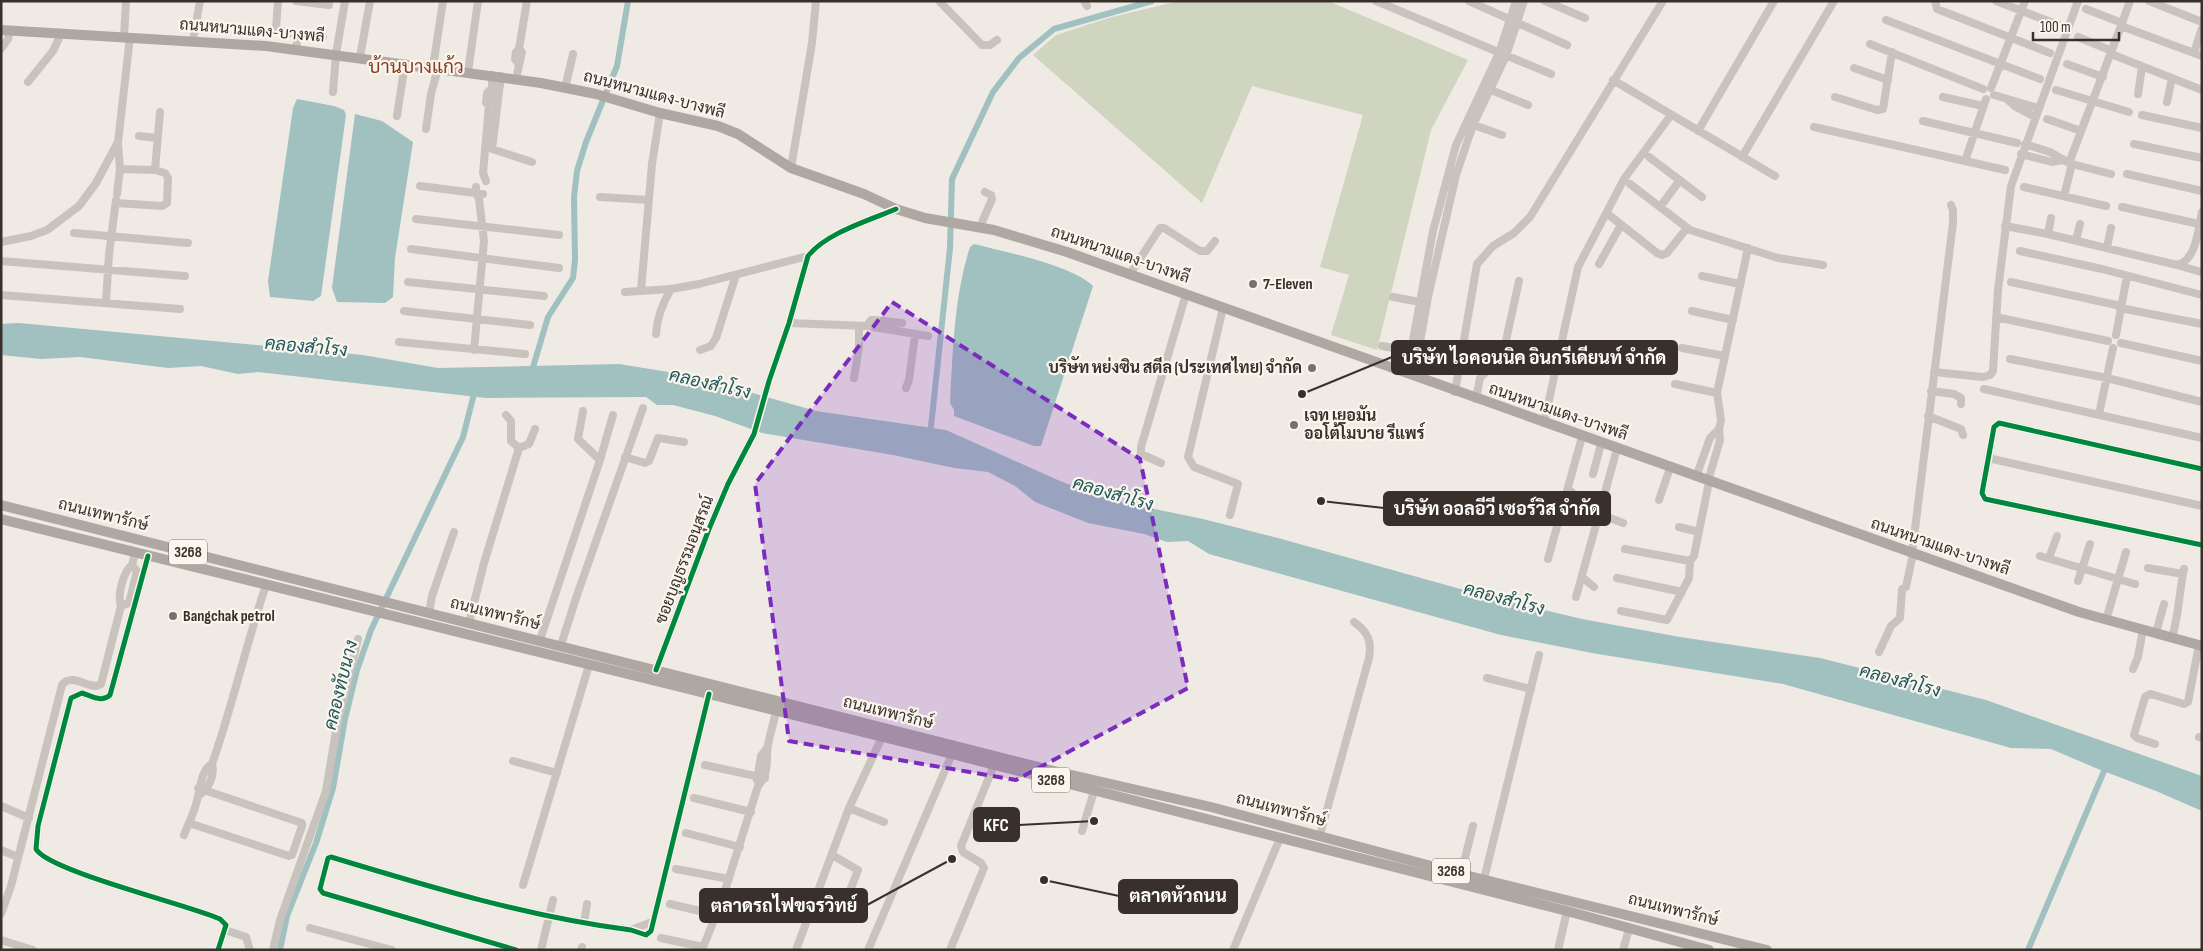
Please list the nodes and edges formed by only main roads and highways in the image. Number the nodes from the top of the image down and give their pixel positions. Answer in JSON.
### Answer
{"nodes":[{"id":1,"x":6,"y":31,"type":"edge"},
{"id":2,"x":1,"y":505,"type":"edge"},
{"id":3,"x":1,"y":519,"type":"edge"},
{"id":4,"x":71,"y":523,"type":"junction"},
{"id":5,"x":68,"y":536,"type":"junction"},
{"id":6,"x":2200,"y":646,"type":"edge"},
{"id":7,"x":1162,"y":796,"type":"junction"},
{"id":8,"x":1159,"y":808,"type":"junction"},
{"id":9,"x":1709,"y":950,"type":"edge"},
{"id":10,"x":1767,"y":950,"type":"edge"}],
"edges":[{"from":1,"to":6,"type":"main road","name":"ถนนหนามแดง-บางพลี"},
{"from":2,"to":4,"type":"main road","name":"ถนนเทพารักษ์","number":"3268"},
{"from":3,"to":5,"type":"main road","name":"ถนนเทพารักษ์","number":"3268"},
{"from":4,"to":5,"type":"main road"},
{"from":4,"to":7,"type":"main road","name":"ถนนเทพารักษ์","number":"3268"},
{"from":5,"to":8,"type":"main road","name":"ถนนเทพารักษ์","number":"3268"},
{"from":7,"to":8,"type":"main road"},
{"from":7,"to":10,"type":"main road","name":"ถนนเทพารักษ์","number":"3268"},
{"from":8,"to":9,"type":"main road","name":"ถนนเทพารักษ์","number":"3268"}]}
